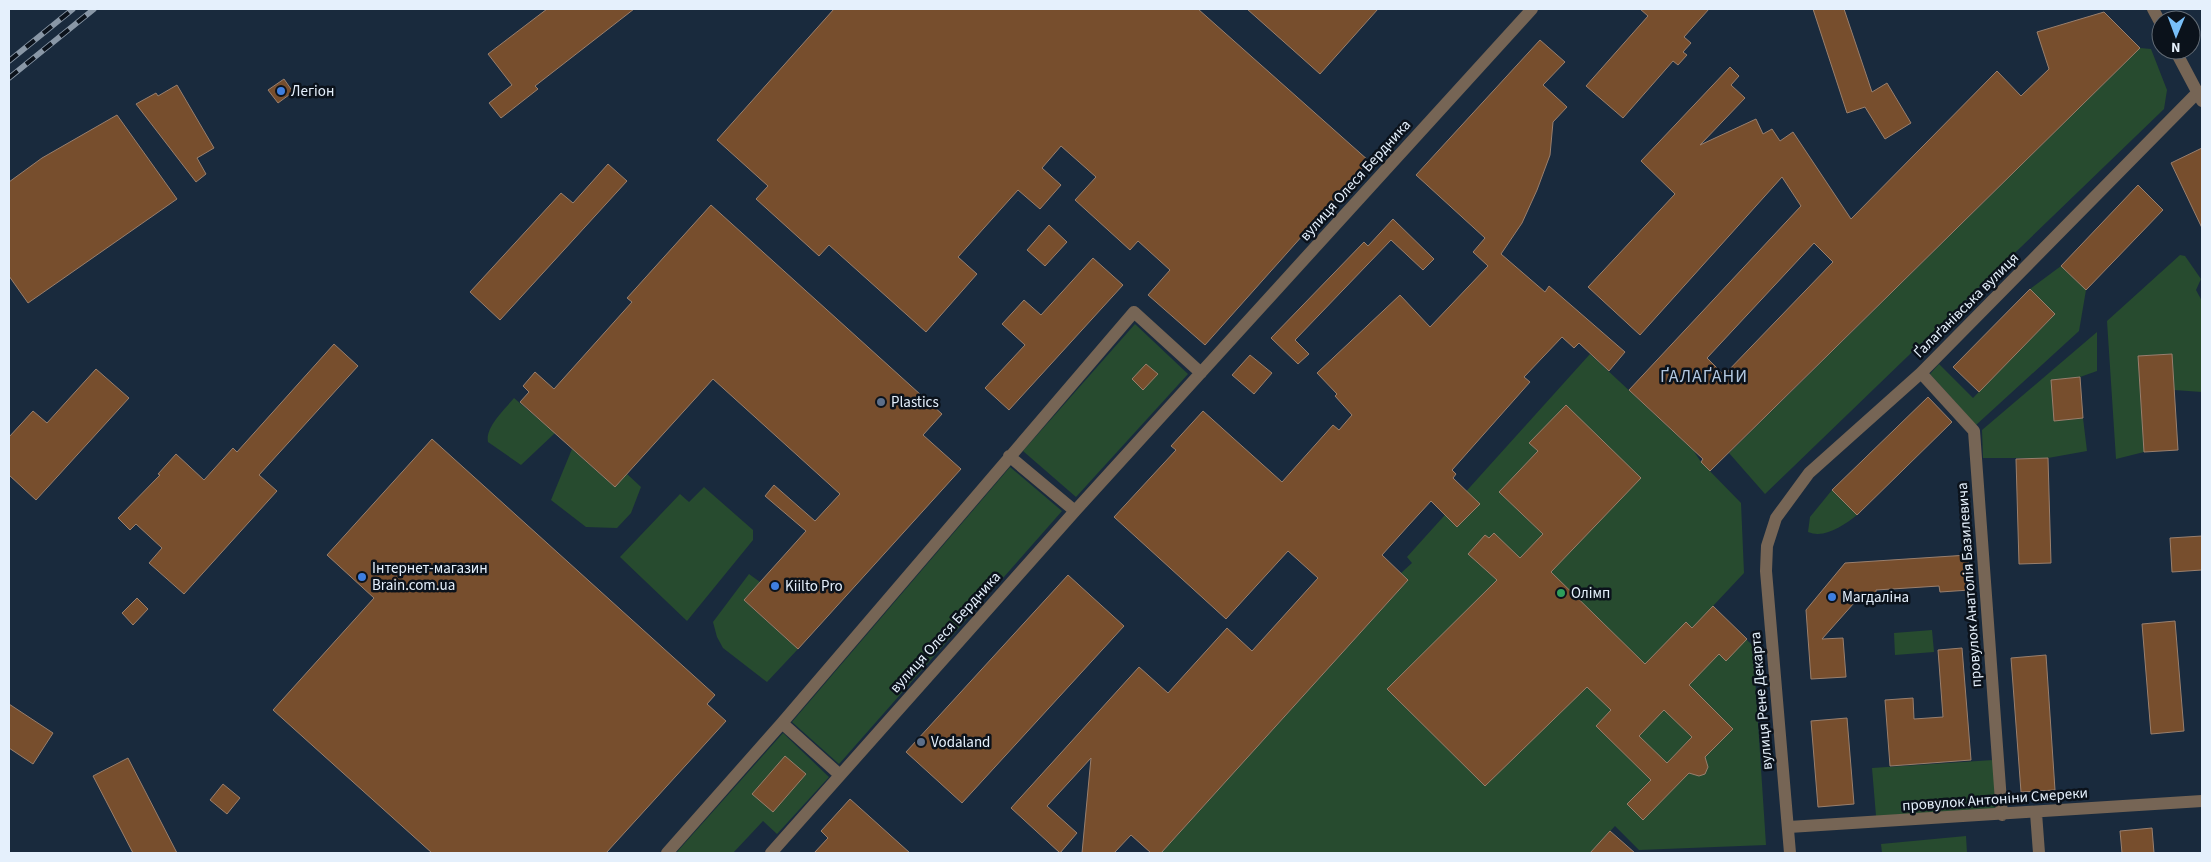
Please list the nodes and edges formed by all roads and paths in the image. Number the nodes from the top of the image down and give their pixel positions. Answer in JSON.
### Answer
{"nodes":[{"id":1,"x":1532,"y":9,"type":"edge"},
{"id":2,"x":2180,"y":60,"type":"edge"},
{"id":3,"x":2200,"y":97,"type":"edge"},
{"id":4,"x":1201,"y":373,"type":"junction"},
{"id":5,"x":1921,"y":373,"type":"junction"},
{"id":6,"x":1009,"y":456,"type":"junction"},
{"id":7,"x":1075,"y":511,"type":"junction"},
{"id":8,"x":1767,"y":546,"type":"joint"},
{"id":9,"x":782,"y":723,"type":"junction"},
{"id":10,"x":840,"y":775,"type":"junction"},
{"id":11,"x":2202,"y":801,"type":"edge"},
{"id":12,"x":2036,"y":812,"type":"junction"},
{"id":13,"x":2002,"y":815,"type":"junction"},
{"id":14,"x":1789,"y":827,"type":"junction"},
{"id":15,"x":667,"y":853,"type":"edge"},
{"id":16,"x":771,"y":853,"type":"edge"},
{"id":17,"x":1790,"y":853,"type":"edge"},
{"id":18,"x":2039,"y":853,"type":"edge"}],
"edges":[{"from":1,"to":4,"type":"street","name":"вулиця Олеся Бердника"},
{"from":2,"to":3,"type":"street"},
{"from":3,"to":5,"type":"street","name":"Ґалаґанівська вулиця"},
{"from":4,"to":6,"type":"street"},
{"from":4,"to":7,"type":"street","name":"вулиця Олеся Бердника"},
{"from":5,"to":8,"type":"street","name":"Ґалаґанівська вулиця"},
{"from":5,"to":13,"type":"street","name":"провулок Анатолія Базилевича"},
{"from":6,"to":7,"type":"street"},
{"from":6,"to":9,"type":"street"},
{"from":7,"to":10,"type":"street","name":"вулиця Олеся Бердника"},
{"from":8,"to":14,"type":"street","name":"вулиця Рене Декарта"},
{"from":9,"to":10,"type":"street"},
{"from":9,"to":15,"type":"street"},
{"from":10,"to":16,"type":"street","name":"вулиця Олеся Бердника"},
{"from":11,"to":12,"type":"street","name":"провулок Антоніни Смереки"},
{"from":12,"to":13,"type":"street","name":"провулок Антоніни Смереки"},
{"from":12,"to":18,"type":"street"},
{"from":13,"to":14,"type":"street","name":"провулок Антоніни Смереки"},
{"from":14,"to":17,"type":"street","name":"вулиця Рене Декарта"}]}
